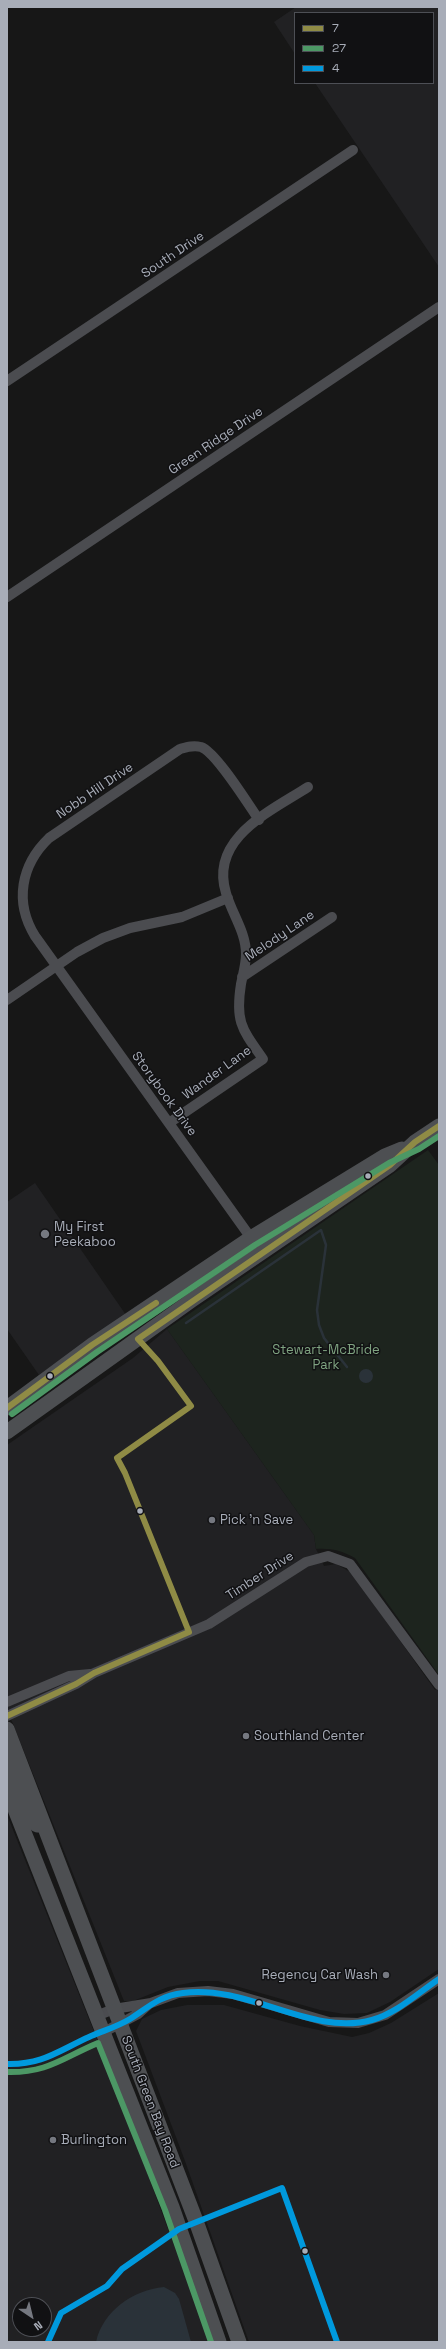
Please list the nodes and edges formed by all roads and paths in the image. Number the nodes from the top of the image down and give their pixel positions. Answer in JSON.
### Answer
{"nodes":[{"id":1,"x":353,"y":150,"type":"dead end"},
{"id":2,"x":439,"y":307,"type":"edge"},
{"id":3,"x":7,"y":381,"type":"edge"},
{"id":4,"x":7,"y":596,"type":"edge"},
{"id":5,"x":308,"y":787,"type":"dead end"},
{"id":6,"x":259,"y":820,"type":"junction"},
{"id":7,"x":228,"y":898,"type":"junction"},
{"id":8,"x":332,"y":917,"type":"dead end"},
{"id":9,"x":57,"y":966,"type":"junction"},
{"id":10,"x":242,"y":977,"type":"junction"},
{"id":11,"x":7,"y":1000,"type":"edge"},
{"id":12,"x":169,"y":1123,"type":"junction"},
{"id":13,"x":439,"y":1126,"type":"edge"},
{"id":14,"x":415,"y":1142,"type":"junction"},
{"id":15,"x":251,"y":1238,"type":"junction"},
{"id":16,"x":140,"y":1313,"type":"junction"},
{"id":17,"x":138,"y":1339,"type":"junction"},
{"id":18,"x":92,"y":1346,"type":"junction"},
{"id":19,"x":97,"y":1369,"type":"junction"},
{"id":20,"x":8,"y":1406,"type":"edge"},
{"id":21,"x":7,"y":1432,"type":"edge"},
{"id":22,"x":94,"y":1673,"type":"junction"},
{"id":23,"x":439,"y":1685,"type":"edge"},
{"id":24,"x":7,"y":1702,"type":"edge"},
{"id":25,"x":7,"y":1716,"type":"edge"},
{"id":26,"x":7,"y":1729,"type":"edge"},
{"id":27,"x":7,"y":1760,"type":"edge"},
{"id":28,"x":7,"y":1789,"type":"edge"},
{"id":29,"x":54,"y":1853,"type":"junction"},
{"id":30,"x":439,"y":1979,"type":"edge"},
{"id":31,"x":150,"y":2003,"type":"junction"},
{"id":32,"x":107,"y":2012,"type":"junction"},
{"id":33,"x":112,"y":2028,"type":"junction"},
{"id":34,"x":144,"y":2136,"type":"junction"},
{"id":35,"x":179,"y":2229,"type":"junction"},
{"id":36,"x":202,"y":2237,"type":"junction"},
{"id":37,"x":219,"y":2342,"type":"edge"},
{"id":38,"x":238,"y":2342,"type":"edge"}],
"edges":[{"from":1,"to":3,"type":"street","name":"South Drive"},
{"from":2,"to":4,"type":"street","name":"Green Ridge Drive"},
{"from":5,"to":6,"type":"street","name":"Wander Lane"},
{"from":6,"to":7,"type":"street","name":"Wander Lane"},
{"from":6,"to":9,"type":"street","name":"Nobb Hill Drive"},
{"from":7,"to":9,"type":"street"},
{"from":7,"to":10,"type":"street","name":"Wander Lane"},
{"from":8,"to":10,"type":"street","name":"Melody Lane"},
{"from":9,"to":11,"type":"street"},
{"from":9,"to":12,"type":"street","name":"Storybook Drive"},
{"from":10,"to":12,"type":"street","name":"Wander Lane"},
{"from":12,"to":15,"type":"street","name":"Storybook Drive"},
{"from":13,"to":14,"type":"main road"},
{"from":14,"to":15,"type":"main road"},
{"from":14,"to":17,"type":"main road"},
{"from":15,"to":16,"type":"main road"},
{"from":16,"to":17,"type":"main road"},
{"from":16,"to":18,"type":"main road"},
{"from":17,"to":19,"type":"main road"},
{"from":18,"to":19,"type":"main road"},
{"from":18,"to":20,"type":"main road"},
{"from":19,"to":21,"type":"main road"},
{"from":22,"to":23,"type":"street","name":"Timber Drive"},
{"from":22,"to":24,"type":"street","name":"Timber Drive"},
{"from":22,"to":25,"type":"street","name":"Timber Drive"},
{"from":26,"to":29,"type":"main road"},
{"from":27,"to":29,"type":"main road"},
{"from":28,"to":32,"type":"main road"},
{"from":29,"to":32,"type":"main road"},
{"from":30,"to":31,"type":"street"},
{"from":31,"to":32,"type":"street"},
{"from":31,"to":33,"type":"street"},
{"from":32,"to":33,"type":"main road"},
{"from":33,"to":34,"type":"main road","name":"South Green Bay Road"},
{"from":33,"to":36,"type":"main road","name":"South Green Bay Road"},
{"from":34,"to":35,"type":"main road","name":"South Green Bay Road"},
{"from":34,"to":36,"type":"main road"},
{"from":35,"to":37,"type":"main road","name":"South Green Bay Road"},
{"from":35,"to":38,"type":"main road"},
{"from":36,"to":38,"type":"main road","name":"South Green Bay Road"}]}
